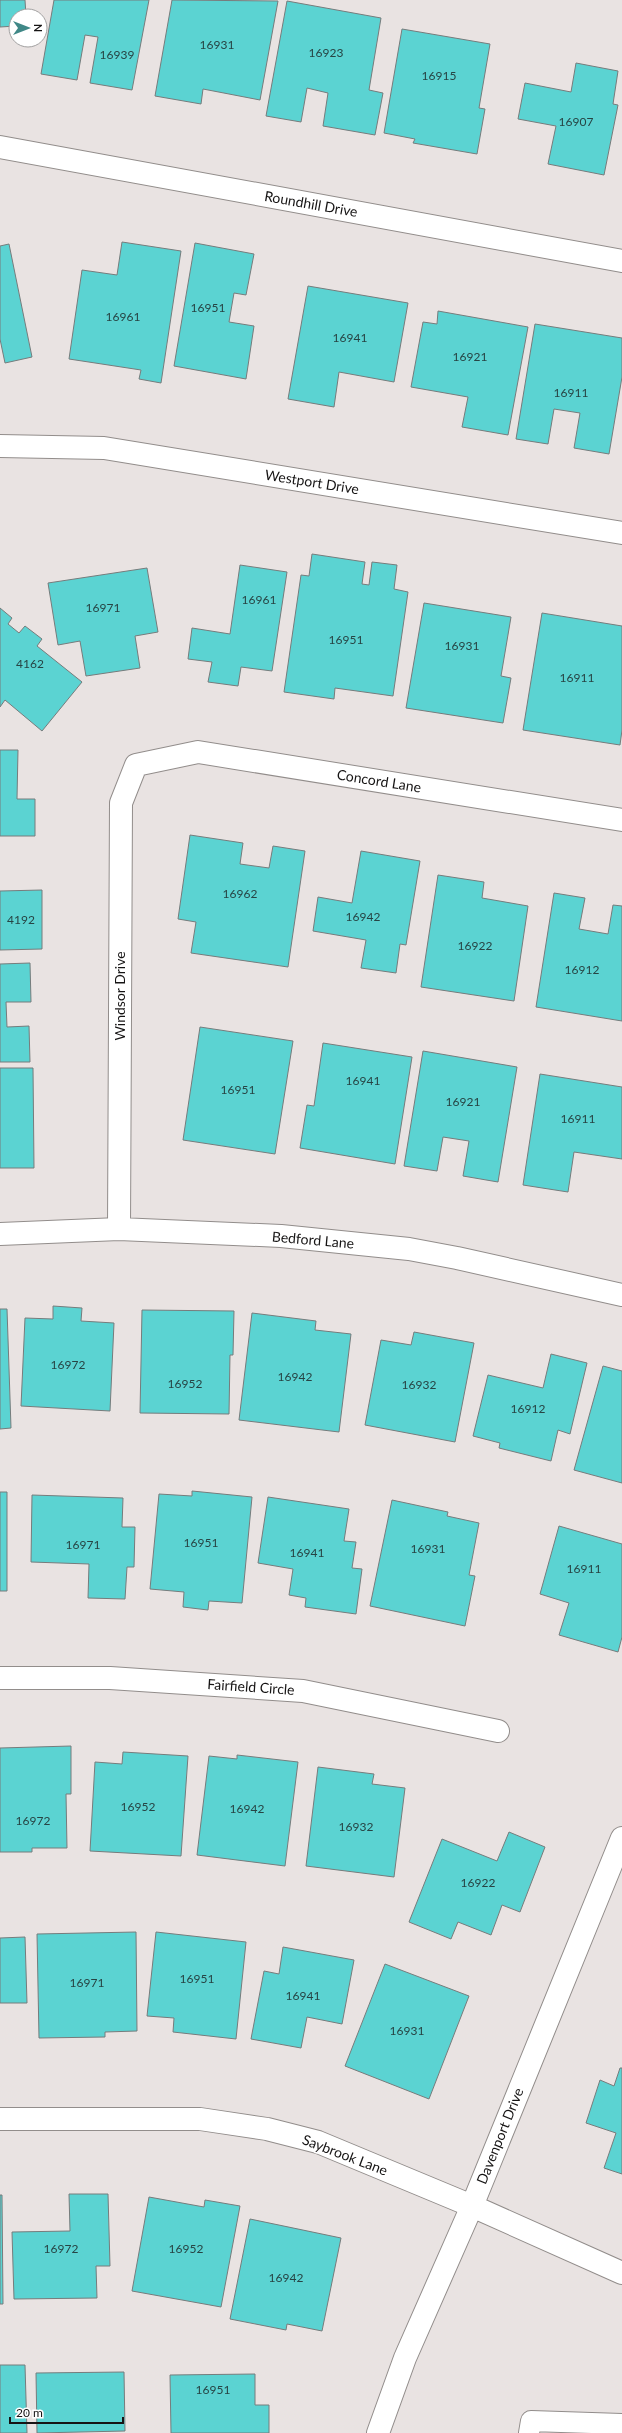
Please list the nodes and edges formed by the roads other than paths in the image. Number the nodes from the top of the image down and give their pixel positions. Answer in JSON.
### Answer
{"nodes":[{"id":1,"x":0,"y":147,"type":"edge"},
{"id":2,"x":622,"y":261,"type":"edge"},
{"id":3,"x":0,"y":446,"type":"edge"},
{"id":4,"x":622,"y":534,"type":"edge"},
{"id":5,"x":136,"y":765,"type":"joint"},
{"id":6,"x":622,"y":820,"type":"edge"},
{"id":7,"x":118,"y":1229,"type":"junction"},
{"id":8,"x":0,"y":1234,"type":"edge"},
{"id":9,"x":622,"y":1294,"type":"edge"},
{"id":10,"x":0,"y":1678,"type":"edge"},
{"id":11,"x":498,"y":1732,"type":"dead end"},
{"id":12,"x":622,"y":1838,"type":"edge"},
{"id":13,"x":0,"y":2119,"type":"edge"},
{"id":14,"x":472,"y":2206,"type":"junction"},
{"id":15,"x":622,"y":2273,"type":"edge"},
{"id":16,"x":622,"y":2424,"type":"edge"},
{"id":17,"x":378,"y":2433,"type":"edge"},
{"id":18,"x":529,"y":2433,"type":"edge"}],
"edges":[{"from":1,"to":2,"type":"street","name":"Roundhill Drive"},
{"from":3,"to":4,"type":"street","name":"Westport Drive"},
{"from":5,"to":6,"type":"street","name":"Concord Lane"},
{"from":5,"to":7,"type":"street","name":"Windsor Drive"},
{"from":7,"to":8,"type":"street","name":"Bedford Lane"},
{"from":7,"to":9,"type":"street","name":"Bedford Lane"},
{"from":10,"to":11,"type":"street","name":"Fairfield Circle"},
{"from":12,"to":14,"type":"street","name":"Davenport Drive"},
{"from":13,"to":14,"type":"street","name":"Saybrook Lane"},
{"from":14,"to":15,"type":"street","name":"Saybrook Lane"},
{"from":14,"to":17,"type":"street","name":"Davenport Drive"},
{"from":16,"to":18,"type":"lane"}]}
